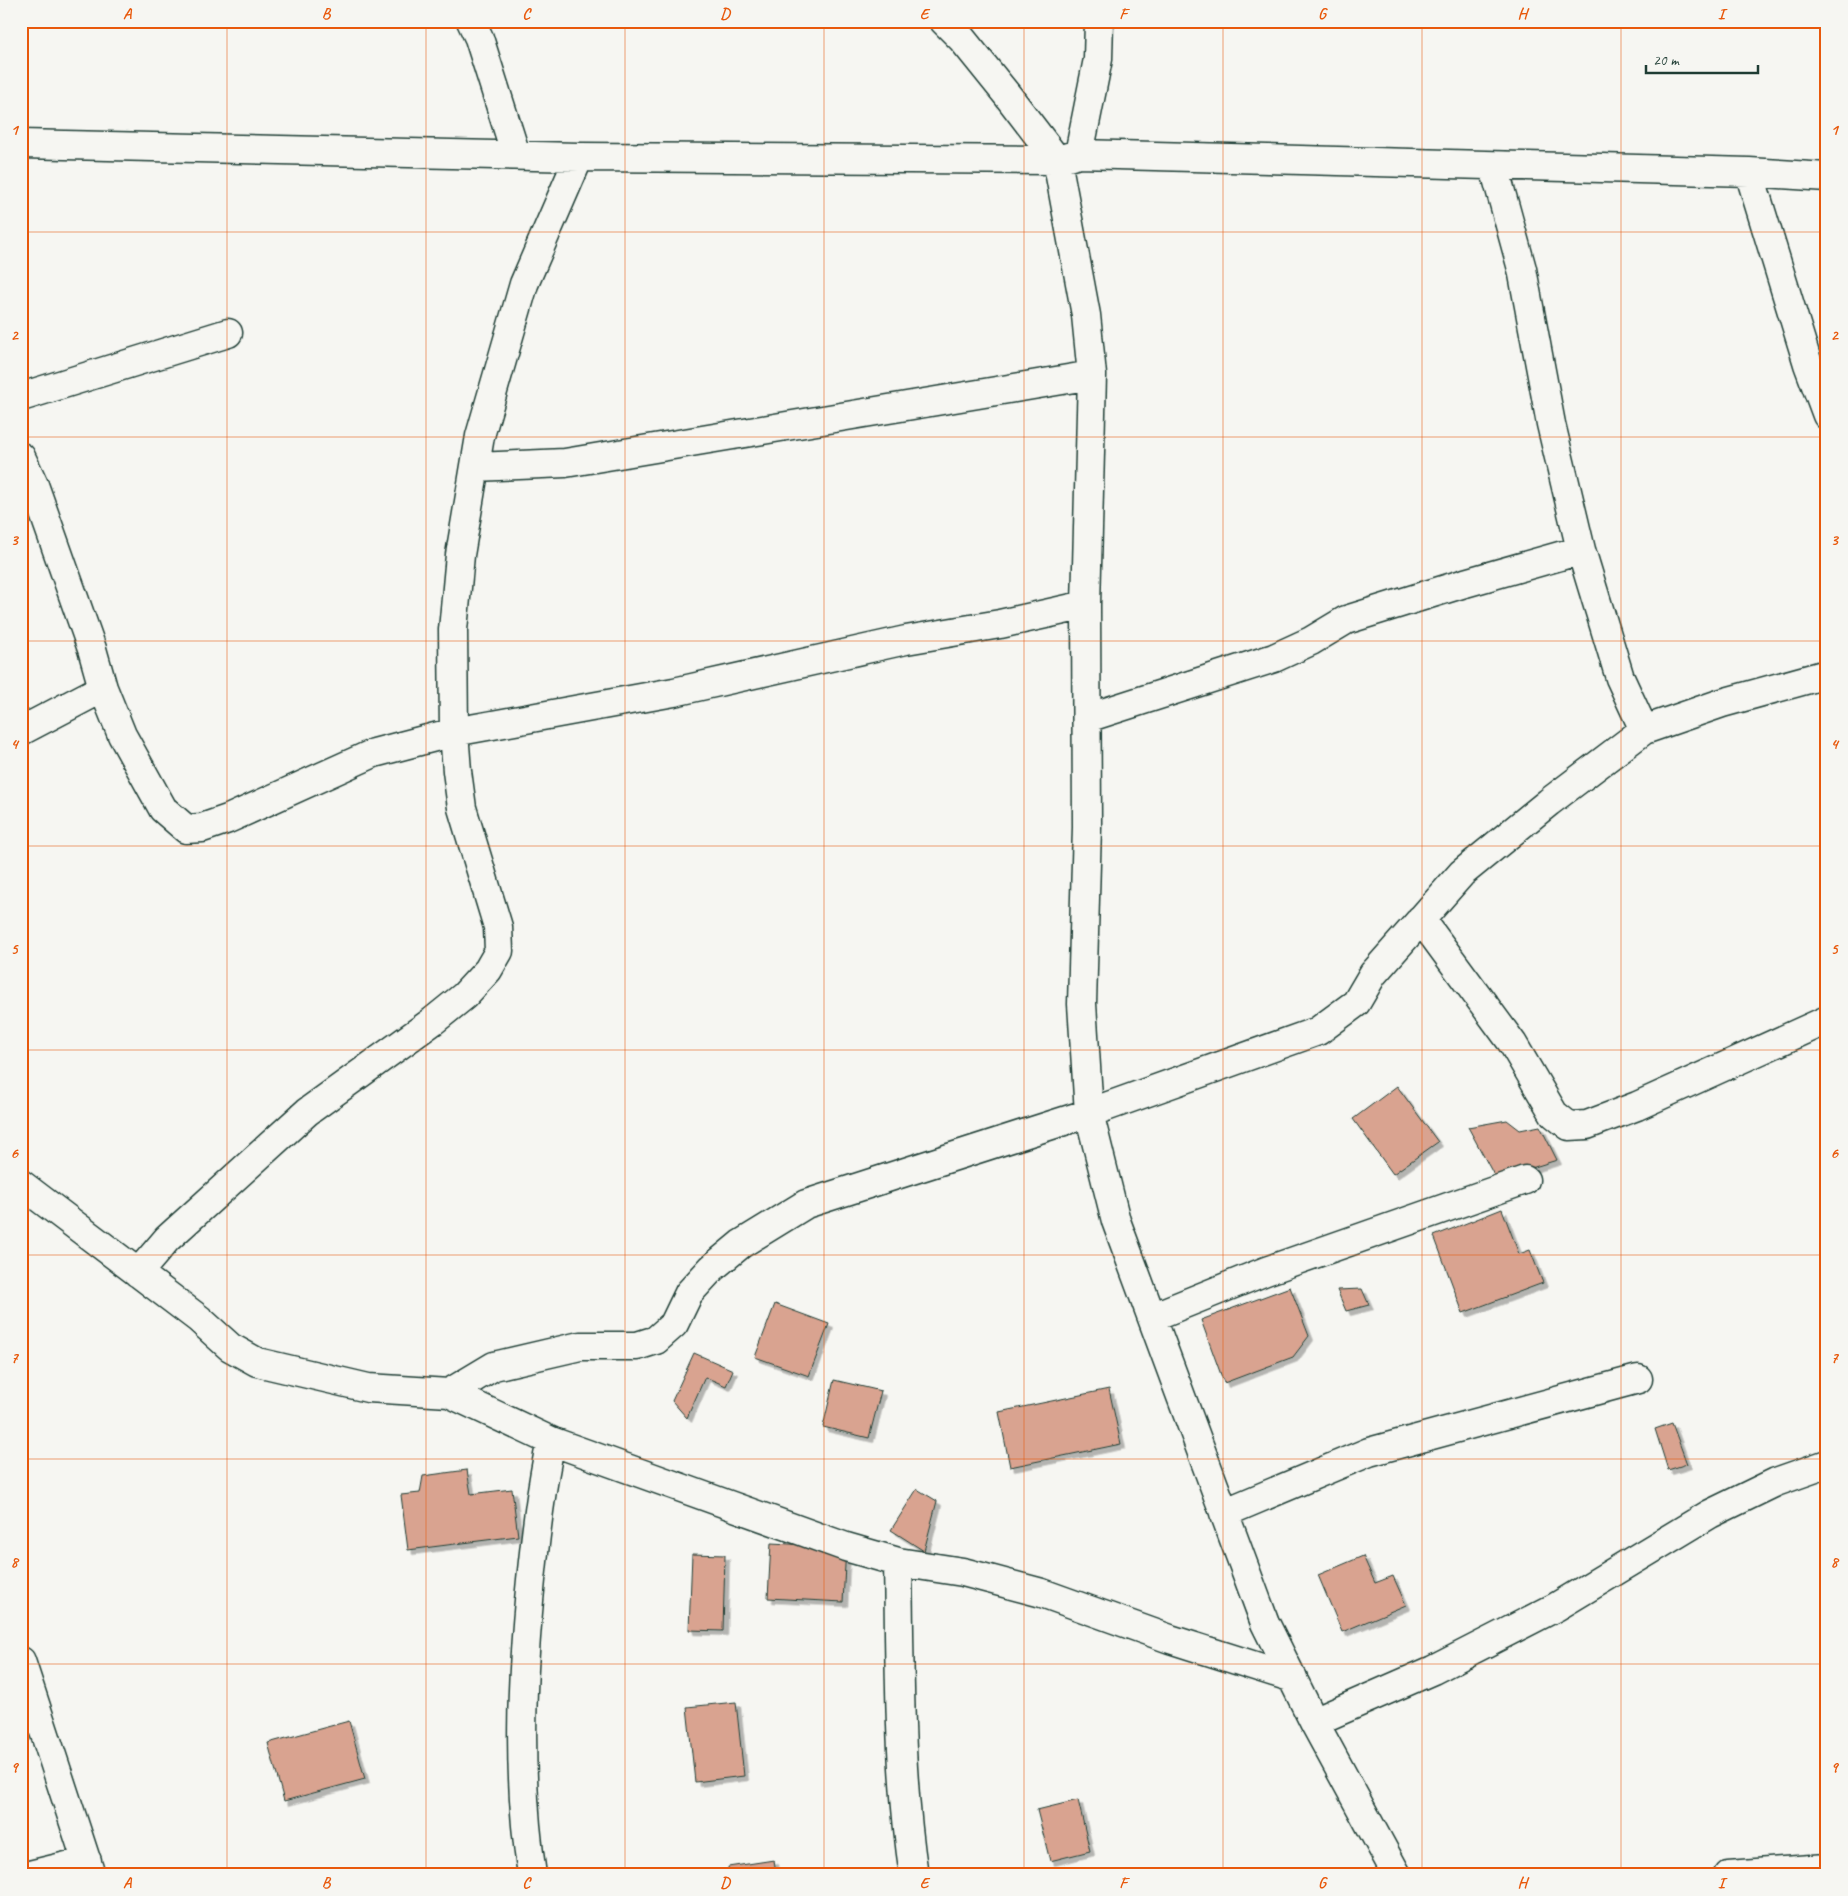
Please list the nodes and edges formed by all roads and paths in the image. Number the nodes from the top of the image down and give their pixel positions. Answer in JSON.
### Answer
{"nodes":[{"id":1,"x":471,"y":21,"type":"edge"},
{"id":2,"x":944,"y":21,"type":"edge"},
{"id":3,"x":1099,"y":21,"type":"edge"},
{"id":4,"x":21,"y":144,"type":"edge"},
{"id":5,"x":516,"y":155,"type":"junction"},
{"id":6,"x":579,"y":157,"type":"junction"},
{"id":7,"x":1068,"y":157,"type":"junction"},
{"id":8,"x":1494,"y":167,"type":"junction"},
{"id":9,"x":1749,"y":172,"type":"junction"},
{"id":10,"x":1827,"y":176,"type":"edge"},
{"id":11,"x":228,"y":333,"type":"dead end"},
{"id":12,"x":1092,"y":375,"type":"junction"},
{"id":13,"x":21,"y":398,"type":"edge"},
{"id":14,"x":1827,"y":415,"type":"edge"},
{"id":15,"x":21,"y":457,"type":"edge"},
{"id":16,"x":475,"y":467,"type":"junction"},
{"id":17,"x":1581,"y":550,"type":"junction"},
{"id":18,"x":1086,"y":605,"type":"junction"},
{"id":19,"x":1827,"y":674,"type":"edge"},
{"id":20,"x":103,"y":688,"type":"junction"},
{"id":21,"x":1087,"y":718,"type":"junction"},
{"id":22,"x":1644,"y":730,"type":"junction"},
{"id":23,"x":21,"y":732,"type":"edge"},
{"id":24,"x":454,"y":732,"type":"junction"},
{"id":25,"x":1421,"y":919,"type":"junction"},
{"id":26,"x":1827,"y":1020,"type":"edge"},
{"id":27,"x":1089,"y":1112,"type":"junction"},
{"id":28,"x":1525,"y":1180,"type":"dead end"},
{"id":29,"x":21,"y":1184,"type":"edge"},
{"id":30,"x":138,"y":1273,"type":"junction"},
{"id":31,"x":1152,"y":1317,"type":"junction"},
{"id":32,"x":1638,"y":1379,"type":"dead end"},
{"id":33,"x":449,"y":1393,"type":"junction"},
{"id":34,"x":551,"y":1441,"type":"junction"},
{"id":35,"x":1827,"y":1464,"type":"edge"},
{"id":36,"x":1224,"y":1513,"type":"junction"},
{"id":37,"x":898,"y":1562,"type":"junction"},
{"id":38,"x":21,"y":1661,"type":"edge"},
{"id":39,"x":1293,"y":1678,"type":"junction"},
{"id":40,"x":1314,"y":1722,"type":"junction"},
{"id":41,"x":89,"y":1868,"type":"edge"},
{"id":42,"x":1827,"y":1868,"type":"edge"},
{"id":43,"x":29,"y":1875,"type":"edge"},
{"id":44,"x":532,"y":1875,"type":"edge"},
{"id":45,"x":914,"y":1875,"type":"edge"},
{"id":46,"x":1397,"y":1875,"type":"edge"},
{"id":47,"x":1728,"y":1875,"type":"edge"}],
"edges":[{"from":1,"to":5,"type":"street"},
{"from":2,"to":7,"type":"street"},
{"from":3,"to":7,"type":"street"},
{"from":4,"to":5,"type":"street"},
{"from":5,"to":6,"type":"street"},
{"from":6,"to":7,"type":"street"},
{"from":6,"to":16,"type":"street"},
{"from":7,"to":8,"type":"street"},
{"from":7,"to":12,"type":"street"},
{"from":8,"to":9,"type":"street"},
{"from":8,"to":17,"type":"street"},
{"from":9,"to":10,"type":"street"},
{"from":9,"to":14,"type":"street"},
{"from":11,"to":13,"type":"street"},
{"from":12,"to":16,"type":"street"},
{"from":12,"to":18,"type":"street"},
{"from":15,"to":20,"type":"street"},
{"from":16,"to":24,"type":"street"},
{"from":17,"to":21,"type":"street"},
{"from":17,"to":22,"type":"street"},
{"from":18,"to":21,"type":"street"},
{"from":18,"to":24,"type":"street"},
{"from":19,"to":22,"type":"street"},
{"from":20,"to":23,"type":"street"},
{"from":20,"to":24,"type":"street"},
{"from":21,"to":27,"type":"street"},
{"from":22,"to":25,"type":"street"},
{"from":24,"to":30,"type":"street"},
{"from":25,"to":26,"type":"street"},
{"from":25,"to":27,"type":"street"},
{"from":27,"to":31,"type":"street"},
{"from":27,"to":33,"type":"street"},
{"from":28,"to":31,"type":"street"},
{"from":29,"to":30,"type":"street"},
{"from":30,"to":33,"type":"street"},
{"from":31,"to":36,"type":"street"},
{"from":32,"to":36,"type":"street"},
{"from":33,"to":34,"type":"street"},
{"from":34,"to":37,"type":"street"},
{"from":34,"to":44,"type":"street"},
{"from":35,"to":40,"type":"street"},
{"from":36,"to":39,"type":"street"},
{"from":37,"to":39,"type":"street"},
{"from":37,"to":45,"type":"street"},
{"from":38,"to":41,"type":"street"},
{"from":39,"to":40,"type":"street"},
{"from":40,"to":46,"type":"street"},
{"from":41,"to":43,"type":"street"},
{"from":42,"to":47,"type":"street"}]}
